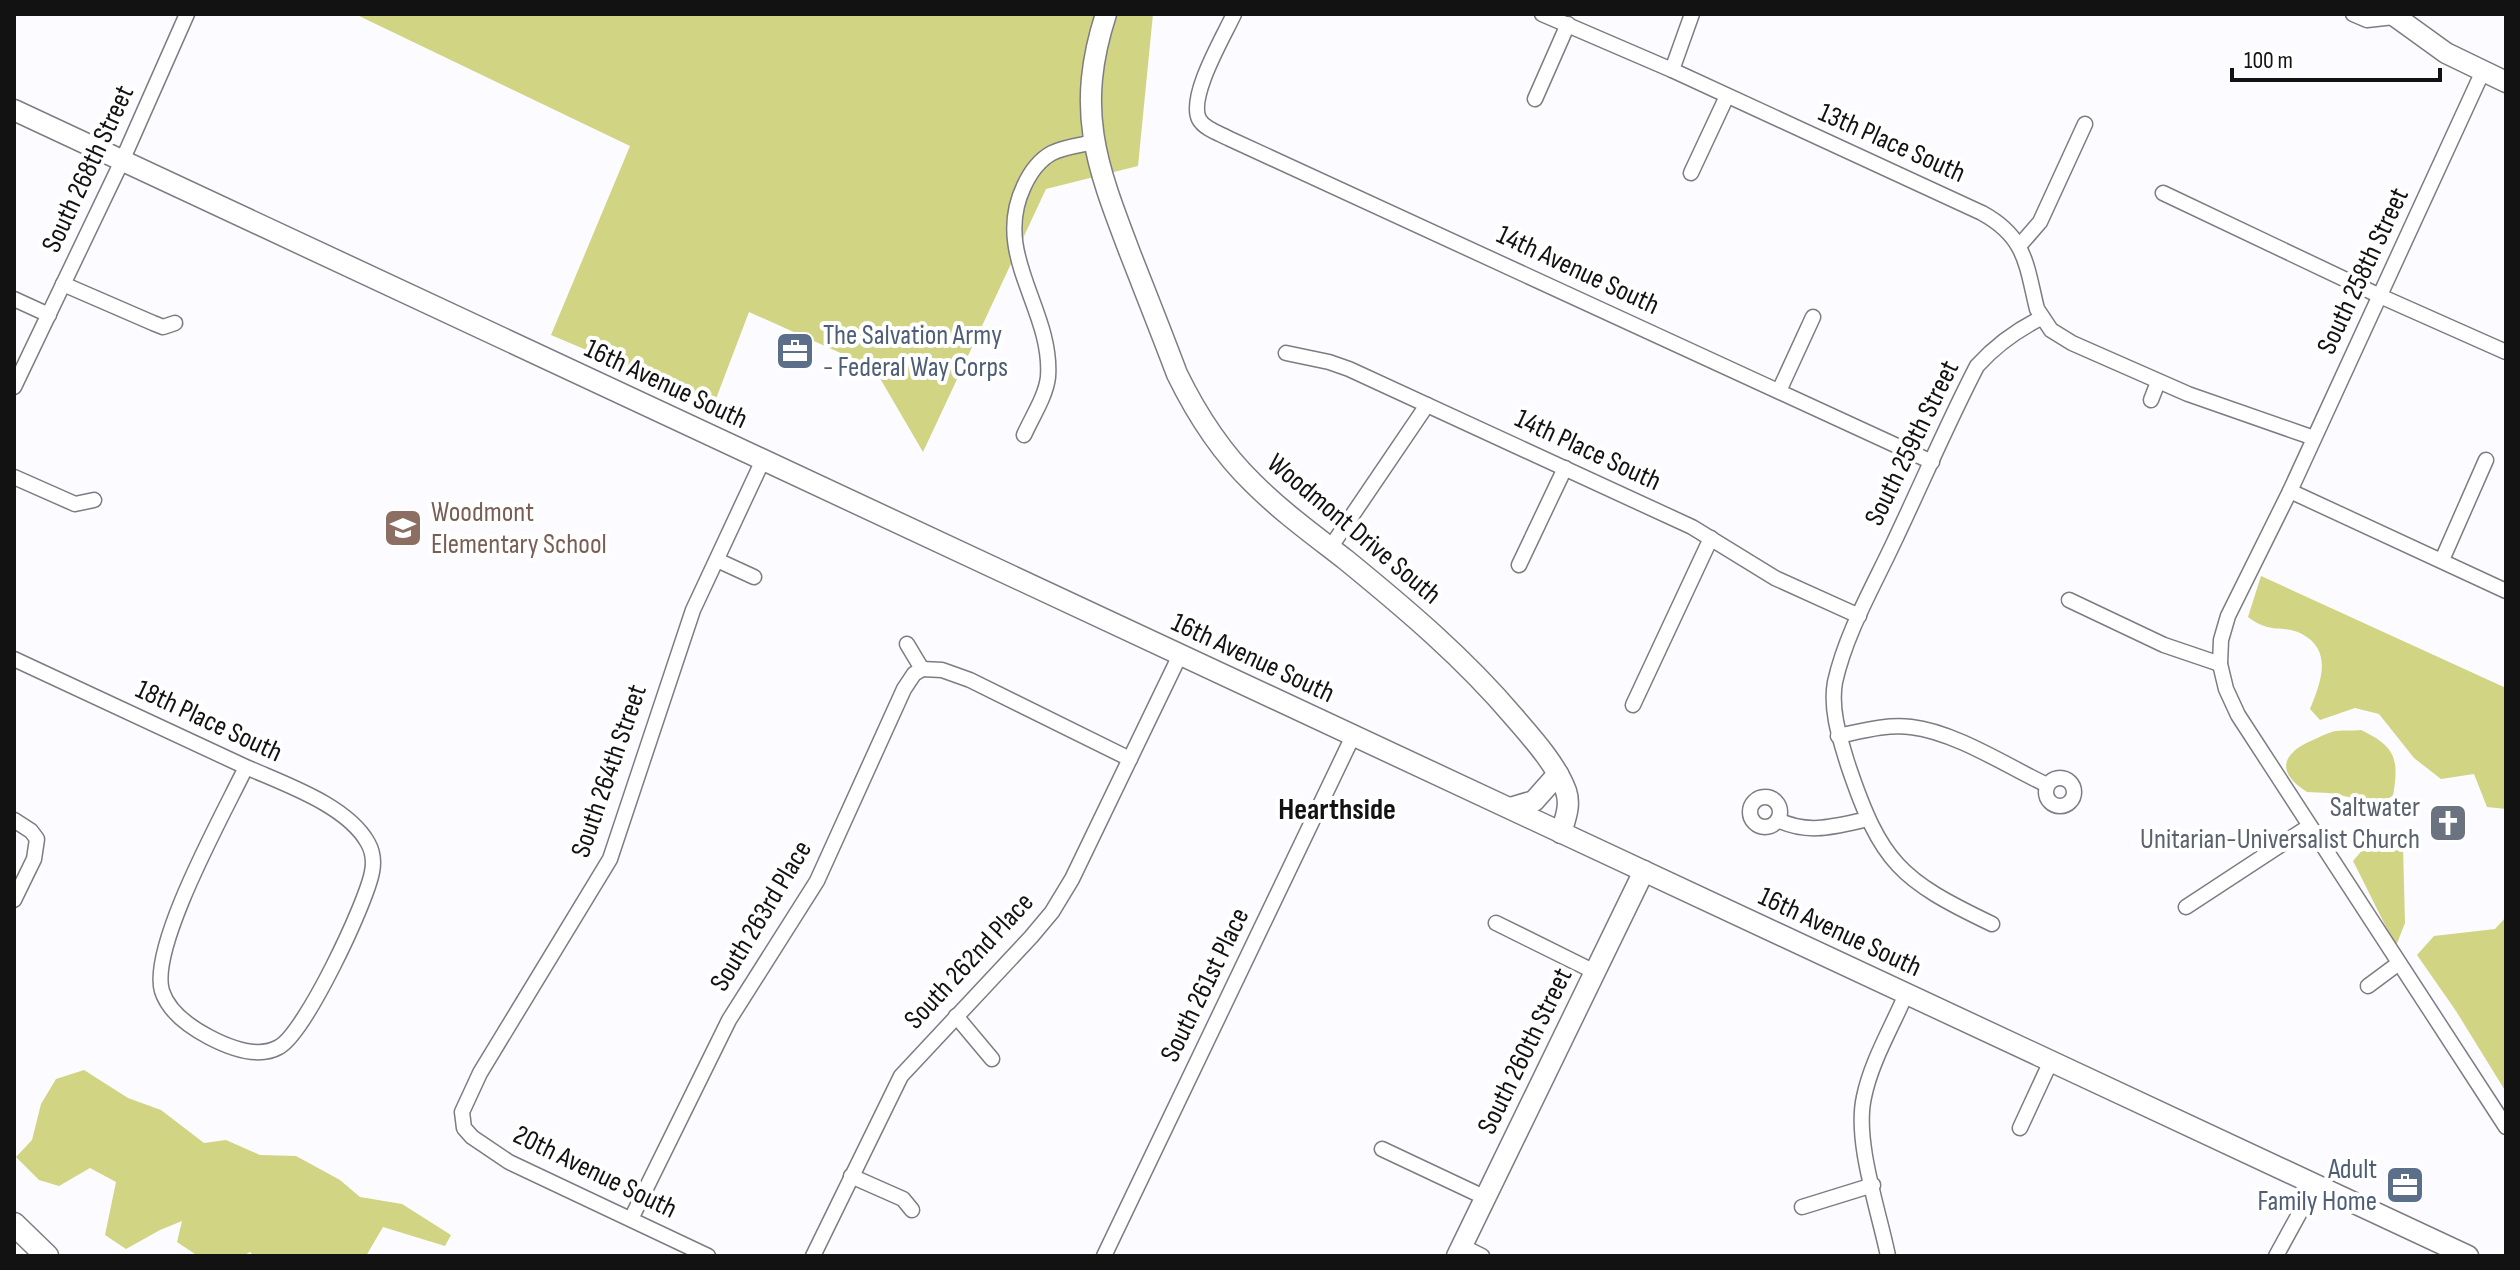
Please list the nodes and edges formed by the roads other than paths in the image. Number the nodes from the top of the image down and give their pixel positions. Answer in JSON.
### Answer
{"nodes":[{"id":1,"x":187,"y":14,"type":"edge"},
{"id":2,"x":1106,"y":14,"type":"edge"},
{"id":3,"x":1234,"y":14,"type":"edge"},
{"id":4,"x":1542,"y":14,"type":"edge"},
{"id":5,"x":1692,"y":14,"type":"edge"},
{"id":6,"x":2353,"y":14,"type":"edge"},
{"id":7,"x":2393,"y":15,"type":"edge"},
{"id":8,"x":1568,"y":24,"type":"junction"},
{"id":9,"x":1672,"y":70,"type":"junction"},
{"id":10,"x":2483,"y":71,"type":"junction"},
{"id":11,"x":2506,"y":82,"type":"edge"},
{"id":12,"x":1727,"y":96,"type":"junction"},
{"id":13,"x":1535,"y":99,"type":"dead end"},
{"id":14,"x":14,"y":110,"type":"edge"},
{"id":15,"x":2085,"y":124,"type":"dead end"},
{"id":16,"x":1094,"y":142,"type":"junction"},
{"id":17,"x":122,"y":161,"type":"junction"},
{"id":18,"x":1691,"y":173,"type":"dead end"},
{"id":19,"x":2163,"y":193,"type":"dead end"},
{"id":20,"x":2020,"y":245,"type":"junction"},
{"id":21,"x":63,"y":284,"type":"junction"},
{"id":22,"x":2380,"y":296,"type":"junction"},
{"id":23,"x":14,"y":299,"type":"edge"},
{"id":24,"x":49,"y":315,"type":"junction"},
{"id":25,"x":1813,"y":317,"type":"dead end"},
{"id":26,"x":2041,"y":318,"type":"junction"},
{"id":27,"x":175,"y":323,"type":"dead end"},
{"id":28,"x":2506,"y":352,"type":"edge"},
{"id":29,"x":1286,"y":353,"type":"dead end"},
{"id":30,"x":2158,"y":382,"type":"junction"},
{"id":31,"x":14,"y":387,"type":"edge"},
{"id":32,"x":1779,"y":391,"type":"junction"},
{"id":33,"x":2151,"y":400,"type":"dead end"},
{"id":34,"x":1427,"y":405,"type":"junction"},
{"id":35,"x":1024,"y":435,"type":"dead end"},
{"id":36,"x":2314,"y":438,"type":"junction"},
{"id":37,"x":763,"y":460,"type":"junction"},
{"id":38,"x":2486,"y":460,"type":"dead end"},
{"id":39,"x":1932,"y":462,"type":"junction"},
{"id":40,"x":1565,"y":468,"type":"junction"},
{"id":41,"x":14,"y":477,"type":"edge"},
{"id":42,"x":2290,"y":491,"type":"junction"},
{"id":43,"x":94,"y":500,"type":"dead end"},
{"id":44,"x":1711,"y":538,"type":"junction"},
{"id":45,"x":1330,"y":548,"type":"junction"},
{"id":46,"x":717,"y":560,"type":"junction"},
{"id":47,"x":2442,"y":560,"type":"junction"},
{"id":48,"x":1519,"y":565,"type":"dead end"},
{"id":49,"x":754,"y":577,"type":"dead end"},
{"id":50,"x":2506,"y":591,"type":"edge"},
{"id":51,"x":2069,"y":600,"type":"dead end"},
{"id":52,"x":1859,"y":616,"type":"junction"},
{"id":53,"x":907,"y":644,"type":"dead end"},
{"id":54,"x":1180,"y":655,"type":"junction"},
{"id":55,"x":14,"y":659,"type":"edge"},
{"id":56,"x":2220,"y":664,"type":"junction"},
{"id":57,"x":922,"y":669,"type":"junction"},
{"id":58,"x":1633,"y":705,"type":"dead end"},
{"id":59,"x":1353,"y":736,"type":"junction"},
{"id":60,"x":1838,"y":736,"type":"junction"},
{"id":61,"x":1130,"y":759,"type":"junction"},
{"id":62,"x":246,"y":767,"type":"junction"},
{"id":63,"x":1558,"y":774,"type":"junction"},
{"id":64,"x":2047,"y":785,"type":"dead end"},
{"id":65,"x":1510,"y":808,"type":"junction"},
{"id":66,"x":1868,"y":819,"type":"junction"},
{"id":67,"x":14,"y":820,"type":"edge"},
{"id":68,"x":1778,"y":820,"type":"dead end"},
{"id":69,"x":2308,"y":827,"type":"junction"},
{"id":70,"x":1561,"y":833,"type":"junction"},
{"id":71,"x":1644,"y":871,"type":"junction"},
{"id":72,"x":14,"y":900,"type":"edge"},
{"id":73,"x":2186,"y":907,"type":"dead end"},
{"id":74,"x":1496,"y":923,"type":"dead end"},
{"id":75,"x":1992,"y":924,"type":"dead end"},
{"id":76,"x":2399,"y":963,"type":"junction"},
{"id":77,"x":1595,"y":972,"type":"junction"},
{"id":78,"x":2368,"y":986,"type":"dead end"},
{"id":79,"x":1906,"y":994,"type":"junction"},
{"id":80,"x":956,"y":1016,"type":"junction"},
{"id":81,"x":992,"y":1059,"type":"dead end"},
{"id":82,"x":2051,"y":1061,"type":"junction"},
{"id":83,"x":2506,"y":1127,"type":"edge"},
{"id":84,"x":464,"y":1128,"type":"joint"},
{"id":85,"x":2020,"y":1128,"type":"dead end"},
{"id":86,"x":1382,"y":1149,"type":"dead end"},
{"id":87,"x":851,"y":1176,"type":"junction"},
{"id":88,"x":1873,"y":1185,"type":"junction"},
{"id":89,"x":2315,"y":1185,"type":"junction"},
{"id":90,"x":1486,"y":1198,"type":"junction"},
{"id":91,"x":1802,"y":1207,"type":"dead end"},
{"id":92,"x":912,"y":1210,"type":"dead end"},
{"id":93,"x":631,"y":1219,"type":"junction"},
{"id":94,"x":14,"y":1224,"type":"edge"},
{"id":95,"x":1459,"y":1251,"type":"edge"},
{"id":96,"x":47,"y":1256,"type":"edge"},
{"id":97,"x":708,"y":1256,"type":"edge"},
{"id":98,"x":813,"y":1256,"type":"edge"},
{"id":99,"x":1104,"y":1256,"type":"edge"},
{"id":100,"x":1482,"y":1256,"type":"edge"},
{"id":101,"x":1888,"y":1256,"type":"edge"},
{"id":102,"x":2276,"y":1256,"type":"edge"},
{"id":103,"x":2468,"y":1256,"type":"edge"}],
"edges":[{"from":1,"to":17,"type":"street","name":"South 268th Street"},
{"from":2,"to":16,"type":"main road","name":"Woodmont Drive South"},
{"from":3,"to":32,"type":"street","name":"14th Avenue South"},
{"from":4,"to":8,"type":"street","name":"13th Place South"},
{"from":5,"to":9,"type":"street"},
{"from":6,"to":7,"type":"street"},
{"from":7,"to":10,"type":"main road"},
{"from":8,"to":9,"type":"street","name":"13th Place South"},
{"from":8,"to":13,"type":"street"},
{"from":9,"to":12,"type":"street","name":"13th Place South"},
{"from":10,"to":11,"type":"main road"},
{"from":10,"to":22,"type":"street","name":"South 258th Street"},
{"from":12,"to":18,"type":"street"},
{"from":12,"to":20,"type":"street","name":"13th Place South"},
{"from":14,"to":17,"type":"main road","name":"16th Avenue South"},
{"from":15,"to":20,"type":"street"},
{"from":16,"to":35,"type":"street"},
{"from":16,"to":45,"type":"main road","name":"Woodmont Drive South"},
{"from":17,"to":21,"type":"street","name":"South 268th Street"},
{"from":17,"to":37,"type":"main road","name":"16th Avenue South"},
{"from":19,"to":22,"type":"street"},
{"from":20,"to":26,"type":"street"},
{"from":21,"to":24,"type":"street","name":"South 268th Street"},
{"from":21,"to":27,"type":"street"},
{"from":22,"to":28,"type":"street"},
{"from":22,"to":36,"type":"street","name":"South 258th Street"},
{"from":23,"to":24,"type":"street"},
{"from":24,"to":31,"type":"street","name":"South 268th Street"},
{"from":25,"to":32,"type":"street"},
{"from":26,"to":30,"type":"street"},
{"from":26,"to":39,"type":"street","name":"South 259th Street"},
{"from":29,"to":34,"type":"street","name":"14th Place South"},
{"from":30,"to":33,"type":"street"},
{"from":30,"to":36,"type":"street"},
{"from":32,"to":39,"type":"street","name":"14th Avenue South"},
{"from":34,"to":40,"type":"street","name":"14th Place South"},
{"from":34,"to":45,"type":"street"},
{"from":36,"to":42,"type":"street","name":"South 258th Street"},
{"from":37,"to":46,"type":"street","name":"South 264th Street"},
{"from":37,"to":54,"type":"main road","name":"16th Avenue South"},
{"from":38,"to":47,"type":"street"},
{"from":39,"to":52,"type":"street","name":"South 259th Street"},
{"from":40,"to":44,"type":"street","name":"14th Place South"},
{"from":40,"to":48,"type":"street"},
{"from":41,"to":43,"type":"street"},
{"from":42,"to":47,"type":"street"},
{"from":42,"to":56,"type":"street"},
{"from":44,"to":52,"type":"street","name":"14th Place South"},
{"from":44,"to":58,"type":"street"},
{"from":45,"to":63,"type":"main road","name":"Woodmont Drive South"},
{"from":46,"to":49,"type":"street"},
{"from":46,"to":84,"type":"street","name":"South 264th Street"},
{"from":47,"to":50,"type":"street"},
{"from":51,"to":56,"type":"street"},
{"from":52,"to":60,"type":"street","name":"South 259th Street"},
{"from":53,"to":57,"type":"street"},
{"from":54,"to":59,"type":"main road","name":"16th Avenue South"},
{"from":54,"to":61,"type":"street","name":"South 262nd Place"},
{"from":55,"to":62,"type":"street","name":"18th Place South"},
{"from":56,"to":69,"type":"street"},
{"from":57,"to":61,"type":"street"},
{"from":57,"to":93,"type":"street","name":"South 263rd Place"},
{"from":59,"to":65,"type":"main road","name":"16th Avenue South"},
{"from":59,"to":99,"type":"street","name":"South 261st Place"},
{"from":60,"to":64,"type":"street"},
{"from":60,"to":66,"type":"street","name":"South 259th Street"},
{"from":61,"to":80,"type":"street","name":"South 262nd Place"},
{"from":62,"to":62,"type":"street","name":"18th Place South"},
{"from":63,"to":65,"type":"main road"},
{"from":63,"to":70,"type":"main road","name":"Woodmont Drive South"},
{"from":65,"to":70,"type":"main road","name":"16th Avenue South"},
{"from":66,"to":68,"type":"street"},
{"from":66,"to":75,"type":"street","name":"South 259th Street"},
{"from":67,"to":72,"type":"street"},
{"from":69,"to":73,"type":"street"},
{"from":69,"to":76,"type":"street"},
{"from":70,"to":71,"type":"main road","name":"16th Avenue South"},
{"from":71,"to":77,"type":"main road","name":"South 260th Street"},
{"from":71,"to":79,"type":"main road","name":"16th Avenue South"},
{"from":74,"to":77,"type":"street"},
{"from":76,"to":78,"type":"street"},
{"from":76,"to":83,"type":"street"},
{"from":77,"to":90,"type":"main road","name":"South 260th Street"},
{"from":79,"to":82,"type":"main road","name":"16th Avenue South"},
{"from":79,"to":88,"type":"street"},
{"from":80,"to":81,"type":"street"},
{"from":80,"to":87,"type":"street","name":"South 262nd Place"},
{"from":82,"to":85,"type":"street"},
{"from":82,"to":89,"type":"main road","name":"16th Avenue South"},
{"from":84,"to":93,"type":"street","name":"20th Avenue South"},
{"from":86,"to":90,"type":"street"},
{"from":87,"to":92,"type":"street"},
{"from":87,"to":98,"type":"street","name":"South 262nd Place"},
{"from":88,"to":91,"type":"street"},
{"from":88,"to":101,"type":"street"},
{"from":89,"to":102,"type":"street"},
{"from":89,"to":103,"type":"main road","name":"16th Avenue South"},
{"from":90,"to":95,"type":"main road","name":"South 260th Street"},
{"from":93,"to":97,"type":"street","name":"20th Avenue South"},
{"from":94,"to":96,"type":"main road"},
{"from":95,"to":100,"type":"street"}]}
